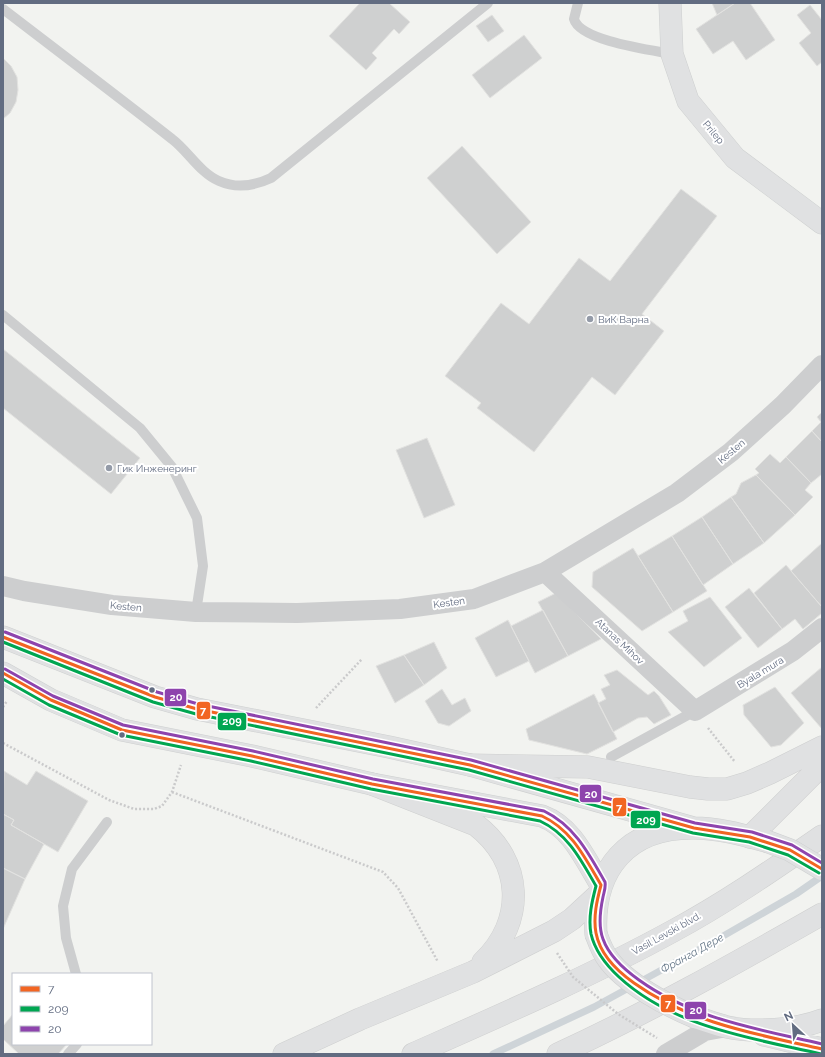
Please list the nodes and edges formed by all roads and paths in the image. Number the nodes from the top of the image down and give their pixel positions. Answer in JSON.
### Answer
{"nodes":[{"id":1,"x":488,"y":3,"type":"edge"},
{"id":2,"x":578,"y":3,"type":"edge"},
{"id":3,"x":670,"y":3,"type":"edge"},
{"id":4,"x":3,"y":9,"type":"edge"},
{"id":5,"x":672,"y":54,"type":"junction"},
{"id":6,"x":822,"y":223,"type":"edge"},
{"id":7,"x":3,"y":315,"type":"edge"},
{"id":8,"x":822,"y":365,"type":"edge"},
{"id":9,"x":545,"y":572,"type":"junction"},
{"id":10,"x":3,"y":586,"type":"edge"},
{"id":11,"x":196,"y":612,"type":"junction"},
{"id":12,"x":822,"y":628,"type":"edge"},
{"id":13,"x":3,"y":637,"type":"edge"},
{"id":14,"x":362,"y":659,"type":"dead end"},
{"id":15,"x":3,"y":673,"type":"edge"},
{"id":16,"x":695,"y":711,"type":"junction"},
{"id":17,"x":297,"y":729,"type":"junction"},
{"id":18,"x":3,"y":743,"type":"edge"},
{"id":19,"x":188,"y":744,"type":"junction"},
{"id":20,"x":822,"y":747,"type":"edge"},
{"id":21,"x":611,"y":757,"type":"dead end"},
{"id":22,"x":470,"y":765,"type":"junction"},
{"id":23,"x":737,"y":765,"type":"dead end"},
{"id":24,"x":822,"y":765,"type":"edge"},
{"id":25,"x":372,"y":784,"type":"junction"},
{"id":26,"x":172,"y":792,"type":"junction"},
{"id":27,"x":107,"y":822,"type":"dead end"},
{"id":28,"x":694,"y":828,"type":"junction"},
{"id":29,"x":822,"y":836,"type":"edge"},
{"id":30,"x":758,"y":839,"type":"junction"},
{"id":31,"x":822,"y":869,"type":"edge"},
{"id":32,"x":599,"y":890,"type":"junction"},
{"id":33,"x":822,"y":914,"type":"edge"},
{"id":34,"x":557,"y":953,"type":"dead end"},
{"id":35,"x":438,"y":963,"type":"dead end"},
{"id":36,"x":473,"y":972,"type":"junction"},
{"id":37,"x":76,"y":973,"type":"edge"},
{"id":38,"x":822,"y":1020,"type":"edge"},
{"id":39,"x":735,"y":1028,"type":"junction"},
{"id":40,"x":75,"y":1045,"type":"edge"},
{"id":41,"x":662,"y":1046,"type":"edge"},
{"id":42,"x":822,"y":1048,"type":"edge"},
{"id":43,"x":68,"y":1054,"type":"edge"},
{"id":44,"x":284,"y":1054,"type":"edge"},
{"id":45,"x":412,"y":1054,"type":"edge"},
{"id":46,"x":558,"y":1054,"type":"edge"}],
"edges":[{"from":1,"to":4,"type":"lane"},
{"from":2,"to":5,"type":"lane"},
{"from":3,"to":5,"type":"main road","name":"Prilep"},
{"from":5,"to":6,"type":"main road","name":"Prilep"},
{"from":7,"to":11,"type":"lane"},
{"from":8,"to":9,"type":"street","name":"Kesten"},
{"from":9,"to":11,"type":"street","name":"Kesten"},
{"from":9,"to":16,"type":"street","name":"Atanas Mihov"},
{"from":10,"to":11,"type":"street","name":"Kesten"},
{"from":12,"to":16,"type":"street","name":"Byala mura"},
{"from":13,"to":17,"type":"main road"},
{"from":14,"to":17,"type":"path"},
{"from":15,"to":19,"type":"main road"},
{"from":16,"to":21,"type":"lane"},
{"from":16,"to":23,"type":"path"},
{"from":17,"to":22,"type":"main road"},
{"from":18,"to":26,"type":"path"},
{"from":19,"to":25,"type":"main road"},
{"from":19,"to":26,"type":"path"},
{"from":20,"to":22,"type":"main road"},
{"from":22,"to":28,"type":"main road"},
{"from":24,"to":30,"type":"main road"},
{"from":25,"to":32,"type":"main road"},
{"from":25,"to":36,"type":"main road"},
{"from":26,"to":35,"type":"path"},
{"from":27,"to":37,"type":"lane"},
{"from":28,"to":30,"type":"main road"},
{"from":28,"to":32,"type":"main road"},
{"from":29,"to":45,"type":"main road","name":"Vasil Levski blvd."},
{"from":30,"to":31,"type":"main road","bridge":true},
{"from":32,"to":36,"type":"main road"},
{"from":32,"to":39,"type":"main road","bridge":true},
{"from":33,"to":46,"type":"main road"},
{"from":34,"to":41,"type":"path","bridge":true},
{"from":36,"to":44,"type":"main road"},
{"from":38,"to":39,"type":"main road"},
{"from":39,"to":41,"type":"street"},
{"from":39,"to":42,"type":"main road"},
{"from":40,"to":43,"type":"lane"}]}
